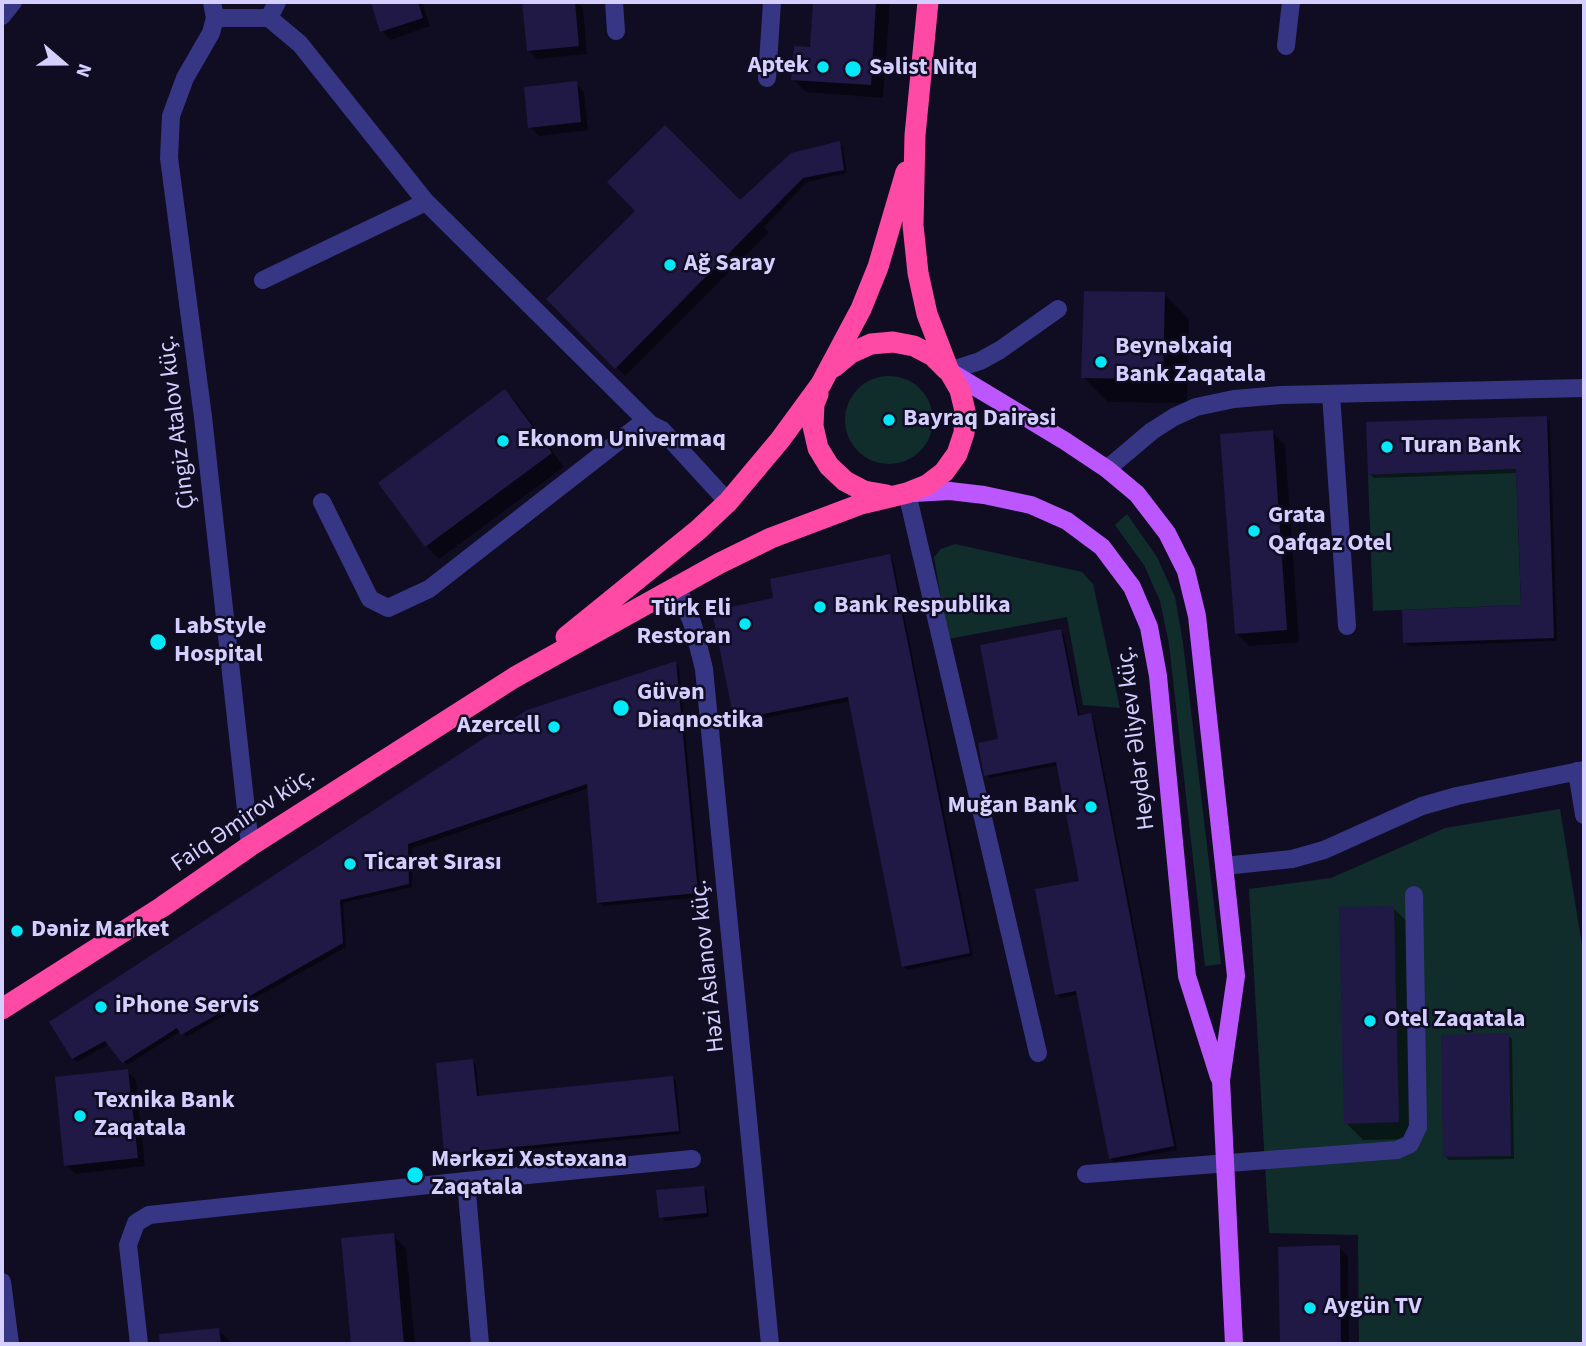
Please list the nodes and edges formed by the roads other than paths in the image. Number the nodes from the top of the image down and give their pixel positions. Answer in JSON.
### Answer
{"nodes":[{"id":1,"x":13,"y":2,"type":"edge"},
{"id":2,"x":614,"y":2,"type":"edge"},
{"id":3,"x":772,"y":2,"type":"edge"},
{"id":4,"x":928,"y":2,"type":"edge"},
{"id":5,"x":1291,"y":2,"type":"edge"},
{"id":6,"x":213,"y":10,"type":"edge"},
{"id":7,"x":273,"y":10,"type":"edge"},
{"id":8,"x":2,"y":16,"type":"edge"},
{"id":9,"x":616,"y":31,"type":"dead end"},
{"id":10,"x":1286,"y":46,"type":"dead end"},
{"id":11,"x":767,"y":78,"type":"dead end"},
{"id":12,"x":915,"y":135,"type":"junction"},
{"id":13,"x":426,"y":202,"type":"junction"},
{"id":14,"x":263,"y":280,"type":"dead end"},
{"id":15,"x":1058,"y":309,"type":"dead end"},
{"id":16,"x":949,"y":371,"type":"junction"},
{"id":17,"x":821,"y":384,"type":"junction"},
{"id":18,"x":1584,"y":388,"type":"edge"},
{"id":19,"x":1331,"y":394,"type":"junction"},
{"id":20,"x":650,"y":424,"type":"junction"},
{"id":21,"x":1107,"y":468,"type":"junction"},
{"id":22,"x":907,"y":493,"type":"junction"},
{"id":23,"x":322,"y":502,"type":"dead end"},
{"id":24,"x":728,"y":502,"type":"junction"},
{"id":25,"x":677,"y":586,"type":"junction"},
{"id":26,"x":1347,"y":626,"type":"dead end"},
{"id":27,"x":515,"y":677,"type":"junction"},
{"id":28,"x":1581,"y":771,"type":"edge"},
{"id":29,"x":1584,"y":815,"type":"edge"},
{"id":30,"x":250,"y":846,"type":"junction"},
{"id":31,"x":1224,"y":866,"type":"junction"},
{"id":32,"x":1414,"y":895,"type":"dead end"},
{"id":33,"x":2,"y":1009,"type":"edge"},
{"id":34,"x":1038,"y":1053,"type":"dead end"},
{"id":35,"x":1220,"y":1080,"type":"junction"},
{"id":36,"x":692,"y":1159,"type":"dead end"},
{"id":37,"x":1226,"y":1163,"type":"junction"},
{"id":38,"x":1086,"y":1174,"type":"dead end"},
{"id":39,"x":466,"y":1181,"type":"junction"},
{"id":40,"x":2,"y":1282,"type":"edge"},
{"id":41,"x":10,"y":1344,"type":"edge"},
{"id":42,"x":139,"y":1344,"type":"edge"},
{"id":43,"x":480,"y":1344,"type":"edge"},
{"id":44,"x":770,"y":1344,"type":"edge"},
{"id":45,"x":1234,"y":1344,"type":"edge"}],
"edges":[{"from":1,"to":8,"type":"street"},
{"from":2,"to":9,"type":"street"},
{"from":3,"to":11,"type":"street"},
{"from":4,"to":12,"type":"highway"},
{"from":5,"to":10,"type":"street"},
{"from":6,"to":7,"type":"street"},
{"from":6,"to":30,"type":"street","name":"Çingiz Atalov küç."},
{"from":7,"to":13,"type":"street"},
{"from":12,"to":16,"type":"highway"},
{"from":12,"to":17,"type":"highway"},
{"from":13,"to":14,"type":"street"},
{"from":13,"to":20,"type":"street"},
{"from":15,"to":16,"type":"street"},
{"from":16,"to":17,"type":"highway"},
{"from":16,"to":21,"type":"main road"},
{"from":16,"to":22,"type":"highway"},
{"from":17,"to":22,"type":"highway"},
{"from":17,"to":24,"type":"highway"},
{"from":18,"to":19,"type":"street"},
{"from":19,"to":21,"type":"street"},
{"from":19,"to":26,"type":"street"},
{"from":20,"to":23,"type":"street"},
{"from":20,"to":24,"type":"street"},
{"from":21,"to":31,"type":"main road"},
{"from":22,"to":25,"type":"highway"},
{"from":22,"to":34,"type":"street"},
{"from":22,"to":35,"type":"main road","name":"Heydər Əliyev küç."},
{"from":24,"to":27,"type":"highway"},
{"from":25,"to":27,"type":"highway"},
{"from":25,"to":44,"type":"street","name":"Həzi Aslanov küç."},
{"from":27,"to":30,"type":"highway","name":"Faiq Əmirov küç."},
{"from":28,"to":29,"type":"street"},
{"from":28,"to":31,"type":"street"},
{"from":30,"to":33,"type":"highway","name":"Faiq Əmirov küç."},
{"from":31,"to":35,"type":"main road"},
{"from":32,"to":37,"type":"street"},
{"from":35,"to":37,"type":"main road"},
{"from":36,"to":39,"type":"street"},
{"from":37,"to":38,"type":"street"},
{"from":37,"to":45,"type":"main road"},
{"from":39,"to":42,"type":"street"},
{"from":39,"to":43,"type":"street"},
{"from":40,"to":41,"type":"street"}]}
